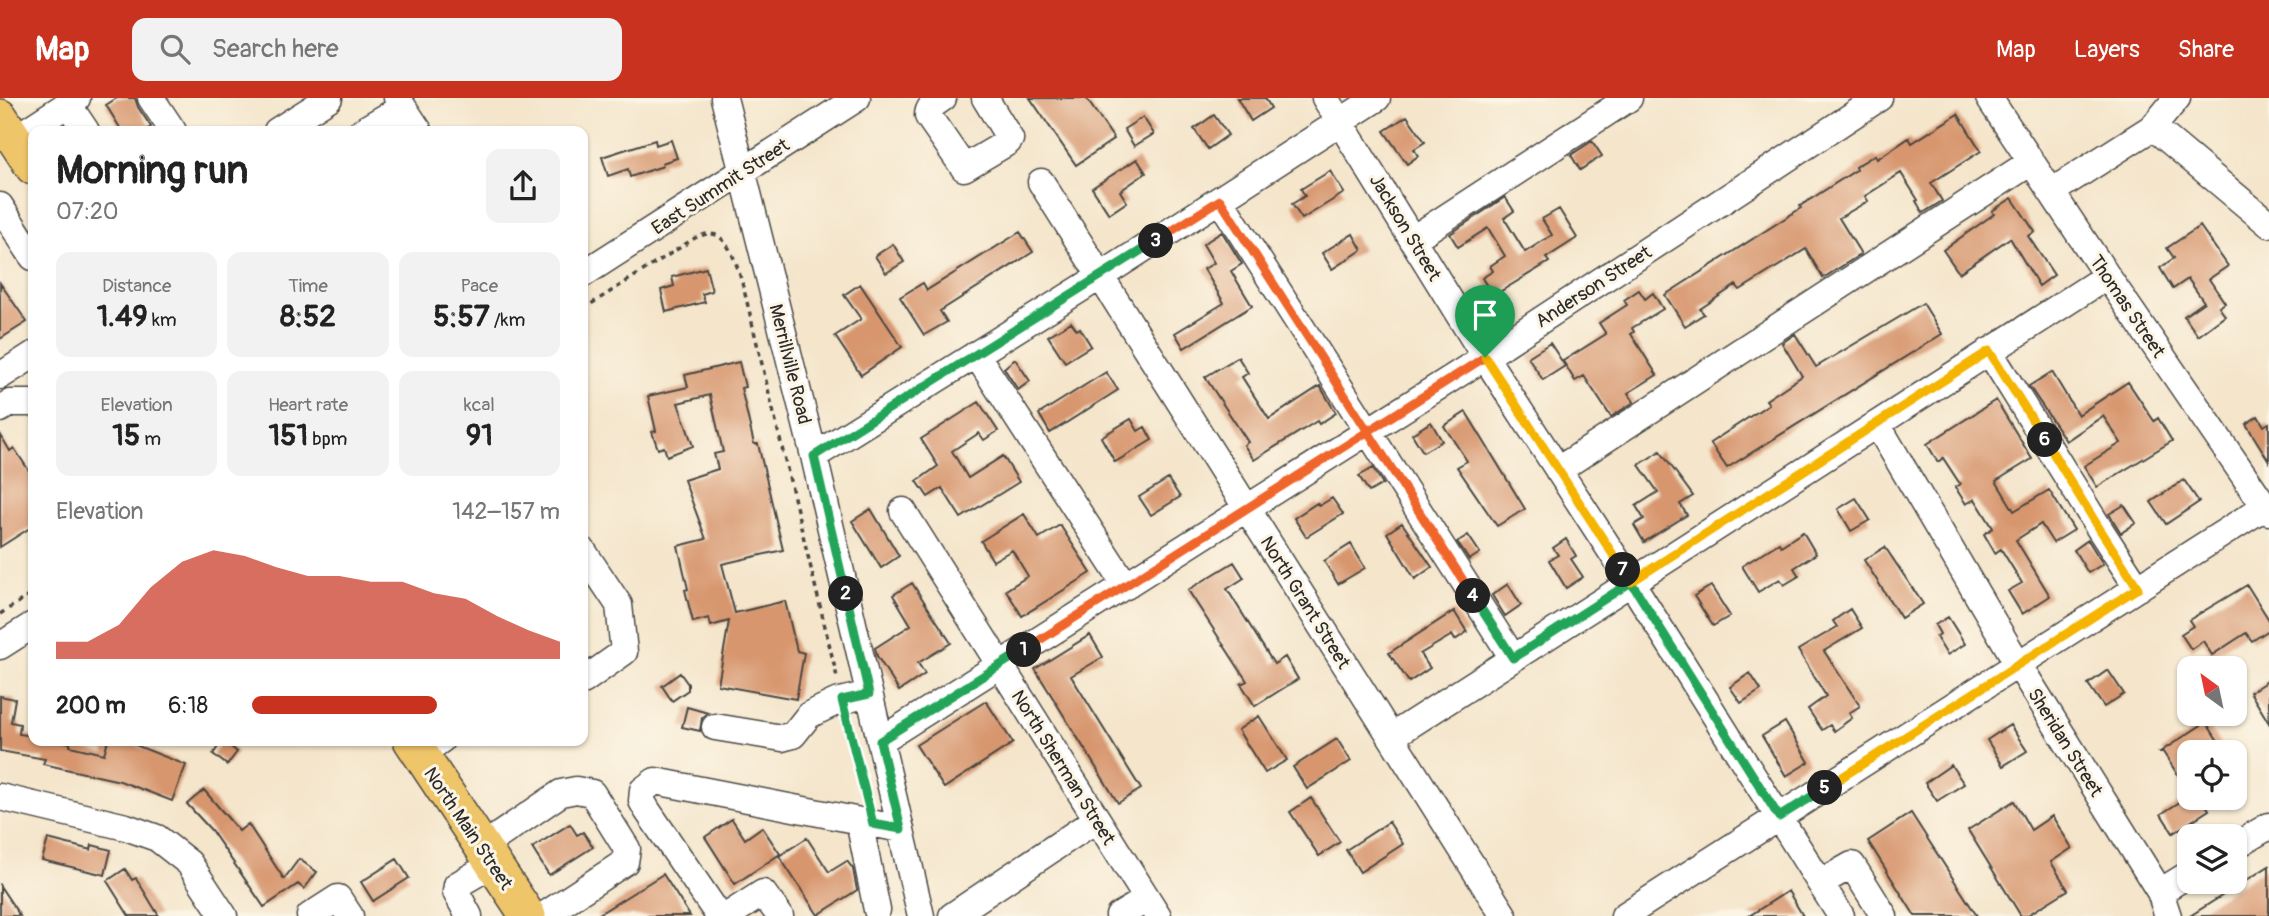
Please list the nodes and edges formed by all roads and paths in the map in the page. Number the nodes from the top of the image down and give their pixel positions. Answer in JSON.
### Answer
{"nodes":[{"id":1,"x":151,"y":98,"type":"edge"},
{"id":2,"x":329,"y":98,"type":"edge"},
{"id":3,"x":724,"y":98,"type":"edge"},
{"id":4,"x":858,"y":98,"type":"edge"},
{"id":5,"x":943,"y":98,"type":"edge"},
{"id":6,"x":985,"y":98,"type":"edge"},
{"id":7,"x":1325,"y":98,"type":"edge"},
{"id":8,"x":1377,"y":98,"type":"edge"},
{"id":9,"x":1629,"y":98,"type":"edge"},
{"id":10,"x":1879,"y":98,"type":"edge"},
{"id":11,"x":1989,"y":98,"type":"edge"},
{"id":12,"x":2177,"y":98,"type":"edge"},
{"id":13,"x":64,"y":102,"type":"edge"},
{"id":14,"x":400,"y":102,"type":"edge"},
{"id":15,"x":1341,"y":122,"type":"junction"},
{"id":16,"x":82,"y":126,"type":"edge"},
{"id":17,"x":170,"y":126,"type":"edge"},
{"id":18,"x":284,"y":126,"type":"edge"},
{"id":19,"x":369,"y":126,"type":"edge"},
{"id":20,"x":416,"y":126,"type":"edge"},
{"id":21,"x":2153,"y":127,"type":"junction"},
{"id":22,"x":7,"y":128,"type":"edge"},
{"id":23,"x":28,"y":160,"type":"edge"},
{"id":24,"x":2031,"y":162,"type":"junction"},
{"id":25,"x":743,"y":173,"type":"junction"},
{"id":26,"x":1041,"y":182,"type":"dead end"},
{"id":27,"x":2051,"y":191,"type":"junction"},
{"id":28,"x":1220,"y":200,"type":"junction"},
{"id":29,"x":0,"y":206,"type":"edge"},
{"id":30,"x":2269,"y":224,"type":"edge"},
{"id":31,"x":1413,"y":239,"type":"junction"},
{"id":32,"x":28,"y":249,"type":"edge"},
{"id":33,"x":588,"y":271,"type":"edge"},
{"id":34,"x":1101,"y":276,"type":"junction"},
{"id":35,"x":2106,"y":276,"type":"junction"},
{"id":36,"x":588,"y":306,"type":"edge"},
{"id":37,"x":1989,"y":351,"type":"junction"},
{"id":38,"x":976,"y":354,"type":"junction"},
{"id":39,"x":1485,"y":357,"type":"junction"},
{"id":40,"x":28,"y":358,"type":"edge"},
{"id":41,"x":0,"y":376,"type":"edge"},
{"id":42,"x":28,"y":403,"type":"edge"},
{"id":43,"x":0,"y":409,"type":"edge"},
{"id":44,"x":1877,"y":424,"type":"junction"},
{"id":45,"x":1368,"y":432,"type":"junction"},
{"id":46,"x":814,"y":456,"type":"junction"},
{"id":47,"x":1558,"y":470,"type":"junction"},
{"id":48,"x":2268,"y":508,"type":"edge"},
{"id":49,"x":1247,"y":509,"type":"junction"},
{"id":50,"x":903,"y":511,"type":"dead end"},
{"id":51,"x":588,"y":558,"type":"edge"},
{"id":52,"x":1631,"y":582,"type":"junction"},
{"id":53,"x":1126,"y":586,"type":"junction"},
{"id":54,"x":2138,"y":588,"type":"junction"},
{"id":55,"x":28,"y":596,"type":"edge"},
{"id":56,"x":0,"y":614,"type":"edge"},
{"id":57,"x":28,"y":628,"type":"edge"},
{"id":58,"x":0,"y":646,"type":"edge"},
{"id":59,"x":1513,"y":658,"type":"junction"},
{"id":60,"x":2018,"y":664,"type":"junction"},
{"id":61,"x":1000,"y":665,"type":"junction"},
{"id":62,"x":588,"y":677,"type":"edge"},
{"id":63,"x":869,"y":694,"type":"junction"},
{"id":64,"x":842,"y":700,"type":"junction"},
{"id":65,"x":715,"y":727,"type":"dead end"},
{"id":66,"x":1391,"y":737,"type":"junction"},
{"id":67,"x":880,"y":741,"type":"junction"},
{"id":68,"x":425,"y":746,"type":"edge"},
{"id":69,"x":0,"y":797,"type":"edge"},
{"id":70,"x":1779,"y":817,"type":"junction"},
{"id":71,"x":1097,"y":819,"type":"junction"},
{"id":72,"x":866,"y":822,"type":"junction"},
{"id":73,"x":2269,"y":826,"type":"edge"},
{"id":74,"x":901,"y":829,"type":"junction"},
{"id":75,"x":2247,"y":839,"type":"edge"},
{"id":76,"x":488,"y":856,"type":"junction"},
{"id":77,"x":1820,"y":883,"type":"junction"},
{"id":78,"x":2177,"y":888,"type":"edge"},
{"id":79,"x":2164,"y":904,"type":"edge"},
{"id":80,"x":1152,"y":907,"type":"edge"},
{"id":81,"x":919,"y":908,"type":"edge"},
{"id":82,"x":872,"y":913,"type":"edge"},
{"id":83,"x":224,"y":916,"type":"edge"},
{"id":84,"x":310,"y":916,"type":"edge"},
{"id":85,"x":350,"y":916,"type":"edge"},
{"id":86,"x":469,"y":916,"type":"edge"},
{"id":87,"x":528,"y":916,"type":"edge"},
{"id":88,"x":543,"y":916,"type":"edge"},
{"id":89,"x":719,"y":916,"type":"edge"},
{"id":90,"x":727,"y":916,"type":"edge"},
{"id":91,"x":780,"y":916,"type":"edge"},
{"id":92,"x":952,"y":916,"type":"edge"},
{"id":93,"x":1119,"y":916,"type":"edge"},
{"id":94,"x":1504,"y":916,"type":"edge"},
{"id":95,"x":1624,"y":916,"type":"edge"},
{"id":96,"x":1841,"y":916,"type":"edge"},
{"id":97,"x":1884,"y":916,"type":"edge"}],
"edges":[{"from":1,"to":17,"type":"street"},
{"from":2,"to":18,"type":"street"},
{"from":3,"to":25,"type":"street","name":"Merrillville Road"},
{"from":4,"to":25,"type":"street","name":"East Summit Street"},
{"from":5,"to":6,"type":"street"},
{"from":7,"to":15,"type":"street","name":"Jackson Street"},
{"from":8,"to":15,"type":"street"},
{"from":9,"to":31,"type":"street"},
{"from":10,"to":39,"type":"street","name":"Anderson Street"},
{"from":11,"to":24,"type":"street","name":"Thomas Street"},
{"from":12,"to":21,"type":"street"},
{"from":13,"to":16,"type":"street"},
{"from":13,"to":22,"type":"street"},
{"from":14,"to":19,"type":"street"},
{"from":14,"to":20,"type":"street"},
{"from":15,"to":28,"type":"street"},
{"from":15,"to":31,"type":"street","name":"Jackson Street"},
{"from":21,"to":27,"type":"street"},
{"from":21,"to":30,"type":"street"},
{"from":22,"to":23,"type":"main road"},
{"from":24,"to":27,"type":"street","name":"Thomas Street"},
{"from":24,"to":47,"type":"street"},
{"from":25,"to":33,"type":"street","name":"East Summit Street"},
{"from":25,"to":46,"type":"street","name":"Merrillville Road"},
{"from":26,"to":34,"type":"street","name":"North Grant Street"},
{"from":27,"to":35,"type":"street","name":"Thomas Street"},
{"from":28,"to":34,"type":"street"},
{"from":28,"to":45,"type":"street"},
{"from":29,"to":32,"type":"street"},
{"from":31,"to":39,"type":"street","name":"Jackson Street"},
{"from":34,"to":38,"type":"street"},
{"from":34,"to":49,"type":"street","name":"North Grant Street"},
{"from":35,"to":37,"type":"street"},
{"from":35,"to":48,"type":"street","name":"Thomas Street"},
{"from":36,"to":64,"type":"path"},
{"from":37,"to":44,"type":"street"},
{"from":37,"to":54,"type":"street"},
{"from":38,"to":46,"type":"street"},
{"from":38,"to":53,"type":"street"},
{"from":39,"to":45,"type":"street","name":"Anderson Street"},
{"from":39,"to":47,"type":"street","name":"Jackson Street"},
{"from":40,"to":41,"type":"street"},
{"from":42,"to":43,"type":"street"},
{"from":44,"to":52,"type":"street"},
{"from":44,"to":60,"type":"street","name":"Sheridan Street"},
{"from":45,"to":49,"type":"street","name":"Anderson Street"},
{"from":45,"to":59,"type":"street"},
{"from":46,"to":63,"type":"street","name":"Merrillville Road"},
{"from":47,"to":52,"type":"street","name":"Jackson Street"},
{"from":48,"to":54,"type":"street"},
{"from":49,"to":53,"type":"street","name":"Anderson Street"},
{"from":49,"to":66,"type":"street","name":"North Grant Street"},
{"from":50,"to":61,"type":"street","name":"North Sherman Street"},
{"from":51,"to":62,"type":"street"},
{"from":52,"to":59,"type":"street"},
{"from":52,"to":70,"type":"street","name":"Jackson Street"},
{"from":53,"to":61,"type":"street","name":"Anderson Street"},
{"from":54,"to":60,"type":"street"},
{"from":55,"to":56,"type":"path"},
{"from":57,"to":58,"type":"street"},
{"from":59,"to":66,"type":"street"},
{"from":60,"to":70,"type":"street"},
{"from":60,"to":79,"type":"street","name":"Sheridan Street"},
{"from":61,"to":67,"type":"street","name":"Anderson Street"},
{"from":61,"to":71,"type":"street","name":"North Sherman Street"},
{"from":63,"to":64,"type":"street"},
{"from":63,"to":67,"type":"street","name":"Merrillville Road"},
{"from":64,"to":65,"type":"street"},
{"from":64,"to":72,"type":"path"},
{"from":66,"to":94,"type":"street","name":"North Grant Street"},
{"from":67,"to":74,"type":"street","name":"Merrillville Road"},
{"from":68,"to":76,"type":"main road","name":"North Main Street"},
{"from":69,"to":83,"type":"street"},
{"from":70,"to":77,"type":"street","name":"Jackson Street"},
{"from":70,"to":95,"type":"street"},
{"from":71,"to":80,"type":"street","name":"North Sherman Street"},
{"from":71,"to":92,"type":"street"},
{"from":72,"to":74,"type":"street"},
{"from":72,"to":82,"type":"street"},
{"from":72,"to":89,"type":"street"},
{"from":73,"to":75,"type":"street"},
{"from":74,"to":81,"type":"street","name":"Merrillville Road"},
{"from":76,"to":86,"type":"street"},
{"from":76,"to":87,"type":"main road","name":"North Main Street"},
{"from":76,"to":88,"type":"street"},
{"from":77,"to":96,"type":"street","name":"Jackson Street"},
{"from":77,"to":97,"type":"street"},
{"from":78,"to":79,"type":"street"},
{"from":80,"to":93,"type":"street"},
{"from":81,"to":82,"type":"street"},
{"from":84,"to":85,"type":"street"},
{"from":90,"to":91,"type":"street"}]}
